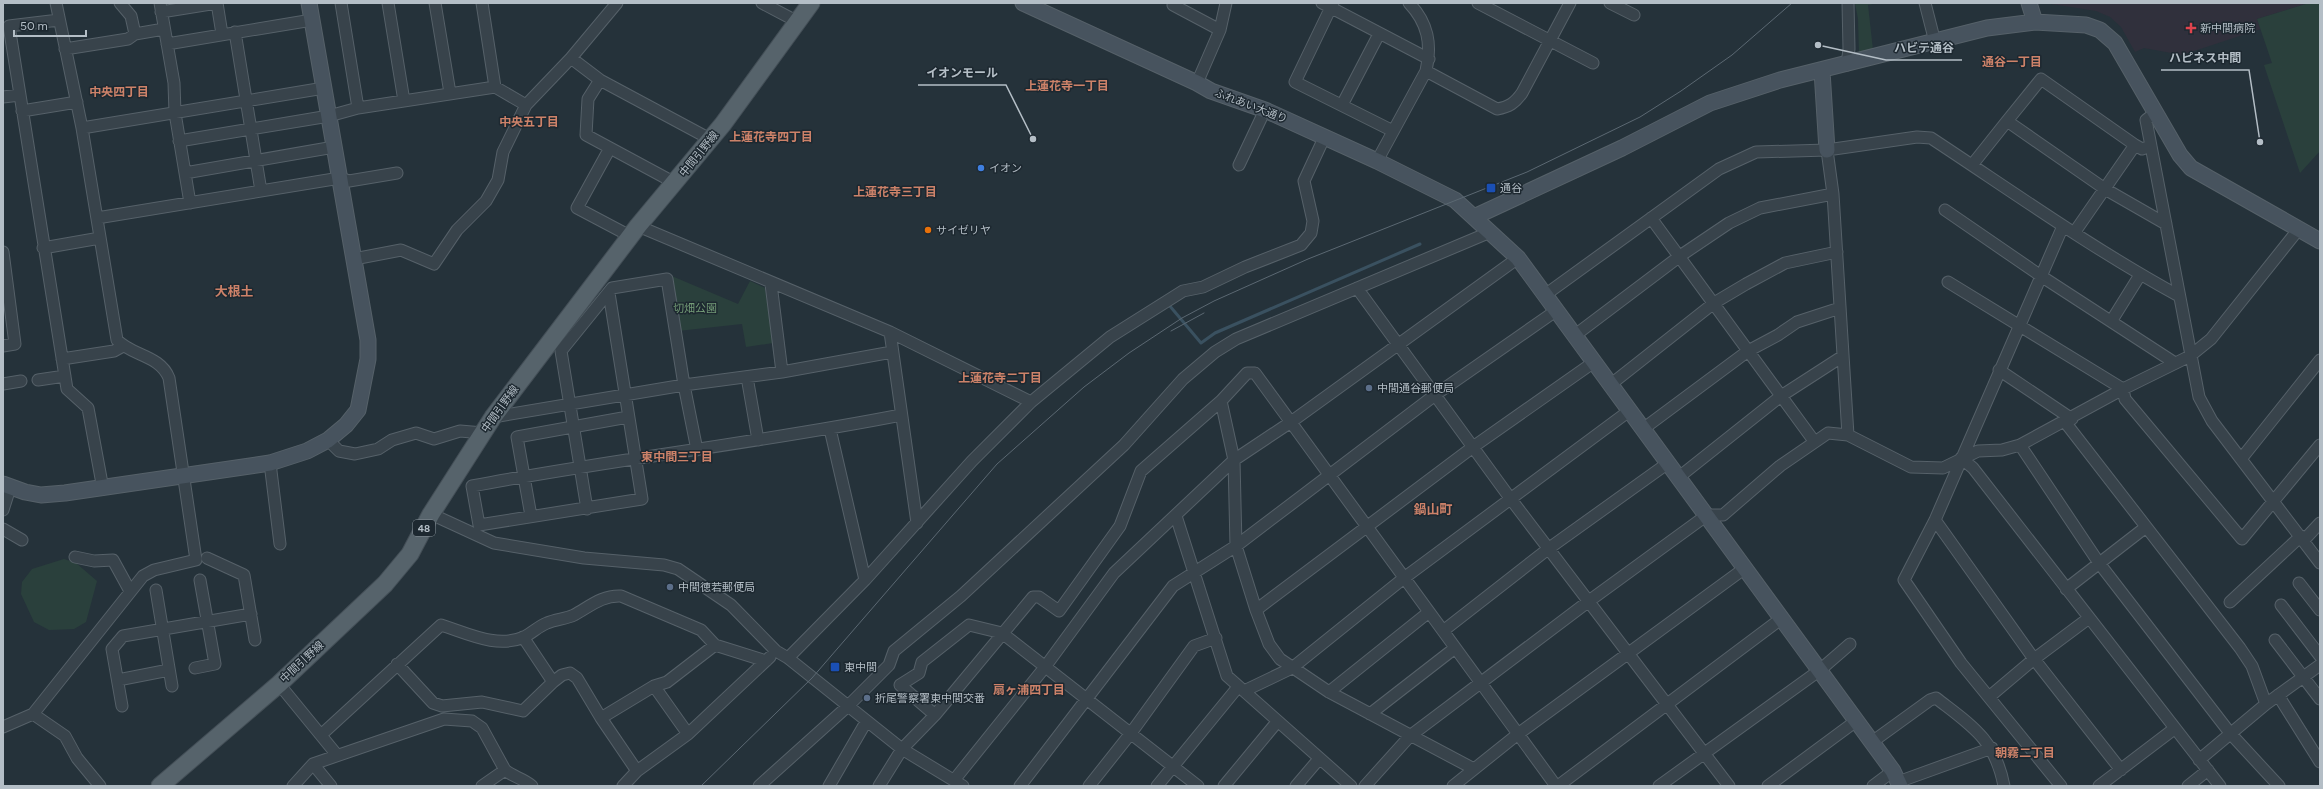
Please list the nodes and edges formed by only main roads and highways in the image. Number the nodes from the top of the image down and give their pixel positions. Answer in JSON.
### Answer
{"nodes":[{"id":1,"x":811,"y":3,"type":"edge"},
{"id":2,"x":160,"y":786,"type":"edge"}],
"edges":[{"from":1,"to":2,"type":"main road","name":"中間引野線","number":"48"}]}
